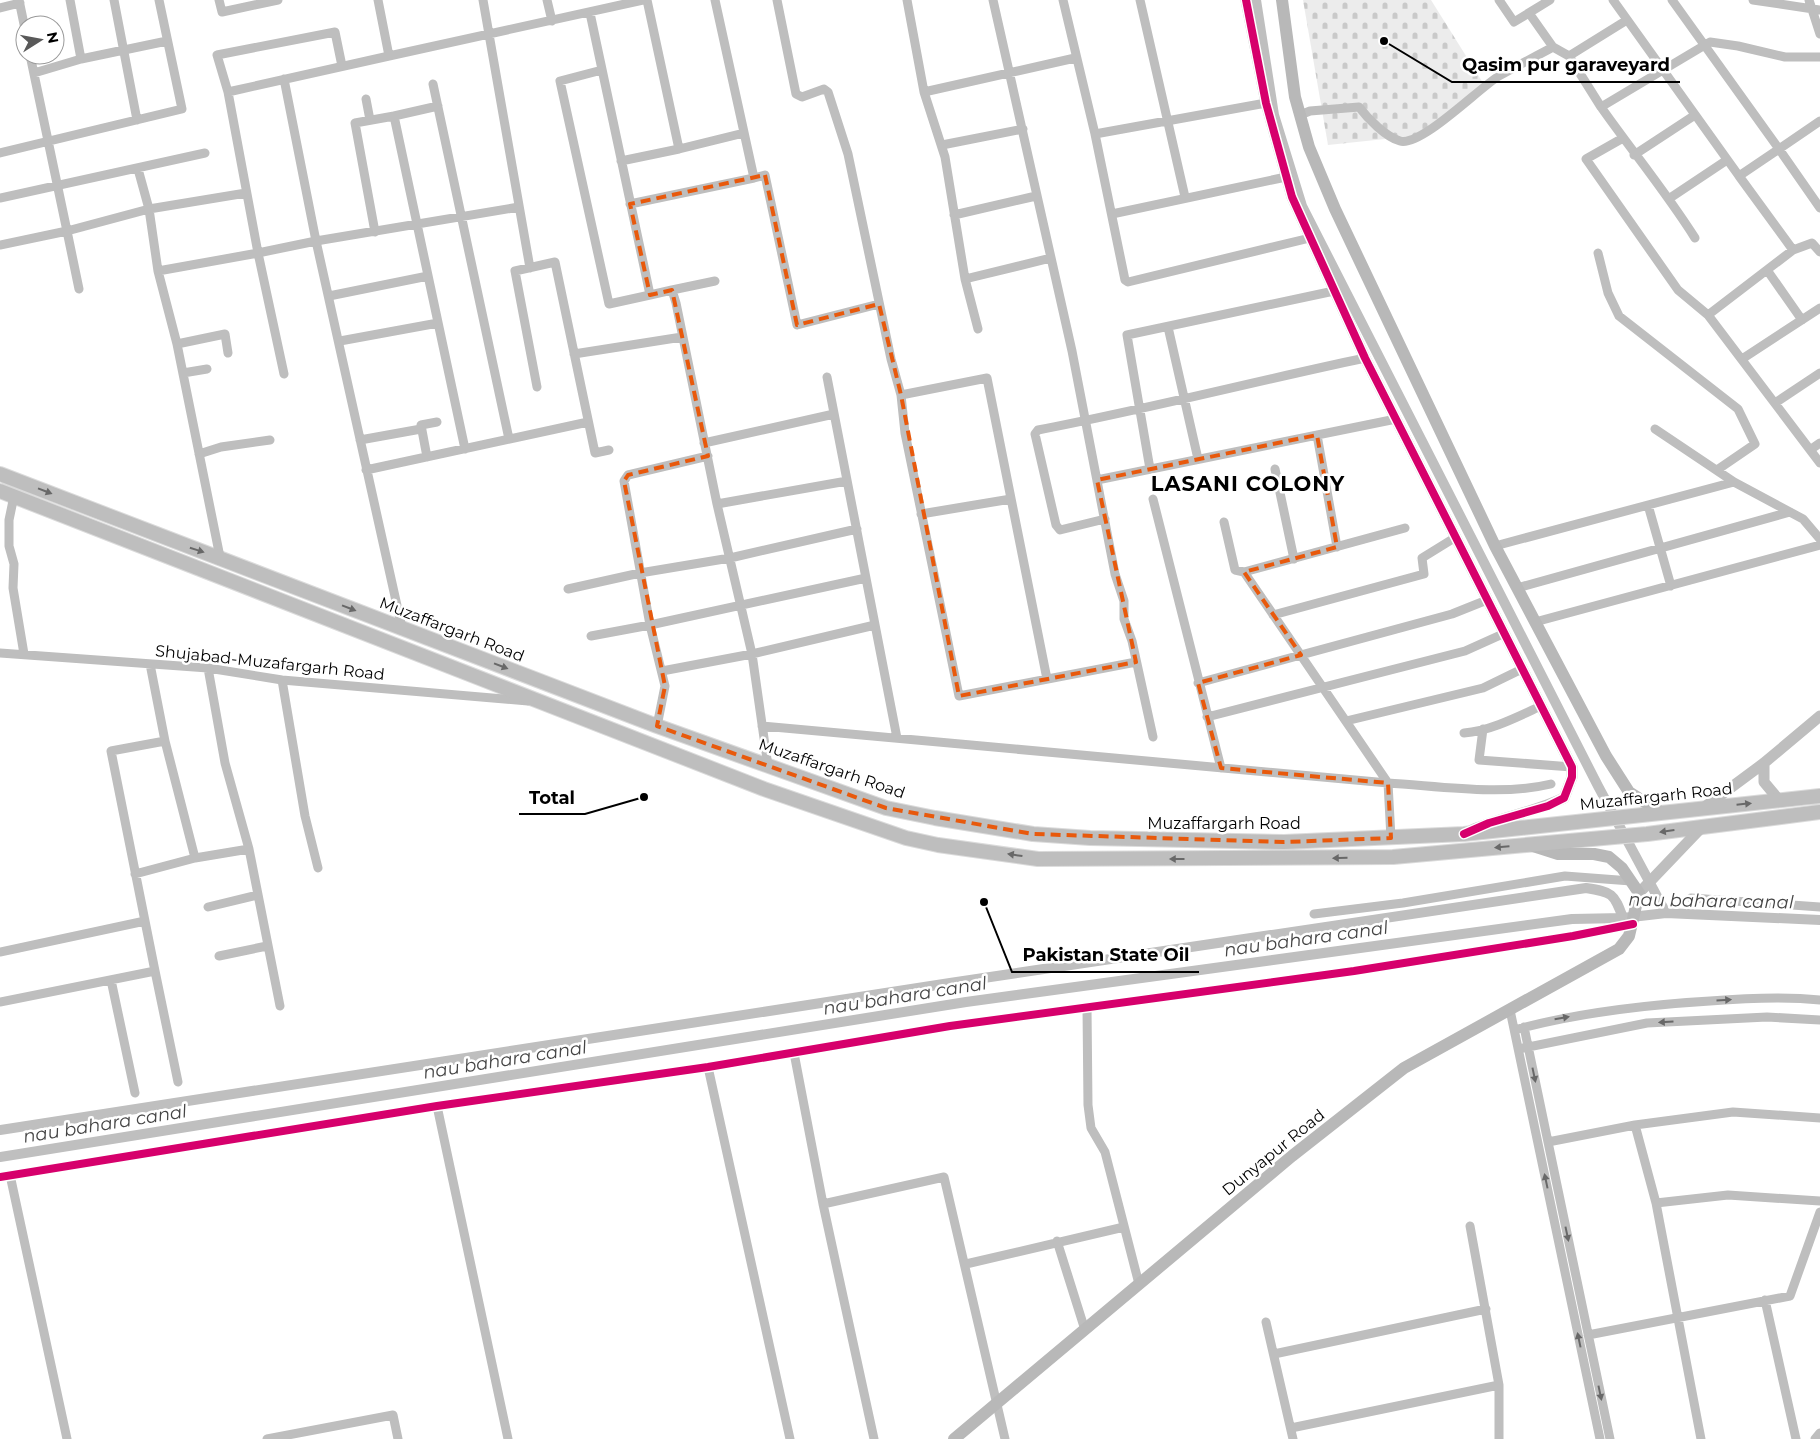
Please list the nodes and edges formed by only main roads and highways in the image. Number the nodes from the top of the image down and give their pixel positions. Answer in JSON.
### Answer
{"nodes":[{"id":1,"x":1282,"y":0,"type":"edge"},
{"id":2,"x":0,"y":474,"type":"edge"},
{"id":3,"x":0,"y":491,"type":"edge"},
{"id":4,"x":1820,"y":796,"type":"edge"},
{"id":5,"x":1820,"y":812,"type":"edge"},
{"id":6,"x":1662,"y":813,"type":"junction"},
{"id":7,"x":1238,"y":841,"type":"junction"},
{"id":8,"x":1528,"y":844,"type":"junction"},
{"id":9,"x":1239,"y":859,"type":"junction"},
{"id":10,"x":954,"y":1439,"type":"edge"}],
"edges":[{"from":1,"to":6,"type":"main road"},
{"from":2,"to":7,"type":"main road","name":"Muzaffargarh Road","one_way":true},
{"from":9,"to":3,"type":"main road","one_way":true},
{"from":6,"to":4,"type":"main road","name":"Muzaffargarh Road","one_way":true},
{"from":5,"to":8,"type":"main road","one_way":true},
{"from":6,"to":7,"type":"main road","name":"Muzaffargarh Road"},
{"from":7,"to":9,"type":"main road"},
{"from":8,"to":9,"type":"main road","one_way":true},
{"from":8,"to":10,"type":"main road","name":"Dunyapur Road"}]}
